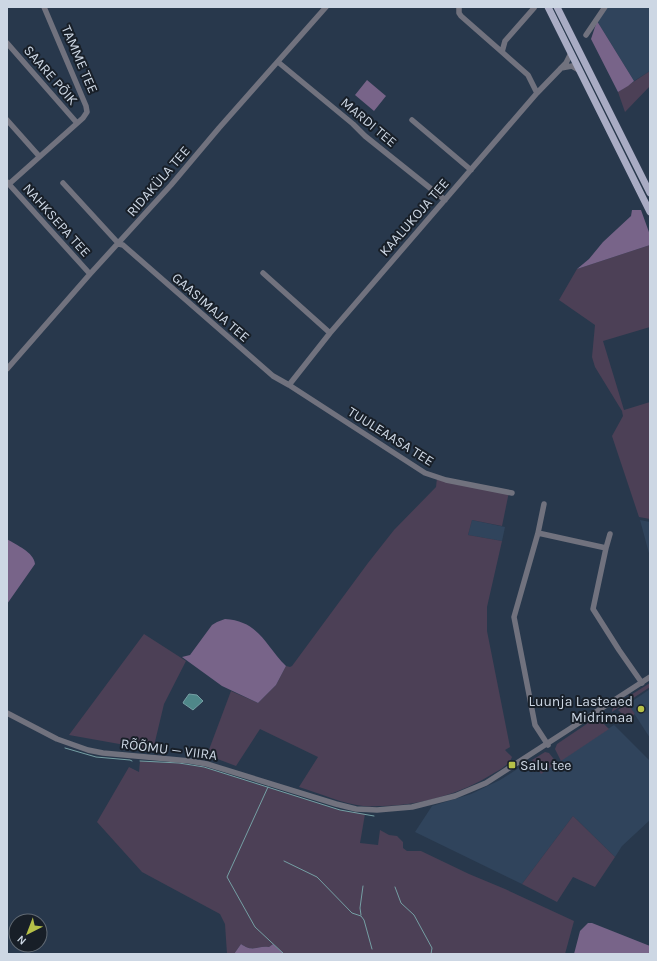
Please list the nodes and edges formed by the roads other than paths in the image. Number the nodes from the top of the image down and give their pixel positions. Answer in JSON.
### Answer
{"nodes":[{"id":1,"x":44,"y":7,"type":"edge"},
{"id":2,"x":326,"y":7,"type":"edge"},
{"id":3,"x":459,"y":7,"type":"edge"},
{"id":4,"x":548,"y":7,"type":"edge"},
{"id":5,"x":557,"y":7,"type":"edge"},
{"id":6,"x":605,"y":7,"type":"edge"},
{"id":7,"x":534,"y":8,"type":"dead end"},
{"id":8,"x":586,"y":35,"type":"dead end"},
{"id":9,"x":7,"y":43,"type":"edge"},
{"id":10,"x":502,"y":52,"type":"junction"},
{"id":11,"x":571,"y":53,"type":"junction"},
{"id":12,"x":278,"y":62,"type":"junction"},
{"id":13,"x":561,"y":68,"type":"junction"},
{"id":14,"x":580,"y":70,"type":"junction"},
{"id":15,"x":537,"y":93,"type":"junction"},
{"id":16,"x":7,"y":120,"type":"edge"},
{"id":17,"x":412,"y":120,"type":"dead end"},
{"id":18,"x":77,"y":123,"type":"junction"},
{"id":19,"x":39,"y":156,"type":"junction"},
{"id":20,"x":471,"y":170,"type":"junction"},
{"id":21,"x":62,"y":182,"type":"dead end"},
{"id":22,"x":8,"y":183,"type":"edge"},
{"id":23,"x":650,"y":193,"type":"edge"},
{"id":24,"x":445,"y":200,"type":"junction"},
{"id":25,"x":650,"y":212,"type":"edge"},
{"id":26,"x":119,"y":244,"type":"junction"},
{"id":27,"x":263,"y":273,"type":"dead end"},
{"id":28,"x":90,"y":274,"type":"junction"},
{"id":29,"x":330,"y":333,"type":"junction"},
{"id":30,"x":7,"y":369,"type":"edge"},
{"id":31,"x":289,"y":385,"type":"junction"},
{"id":32,"x":512,"y":493,"type":"dead end"},
{"id":33,"x":544,"y":504,"type":"dead end"},
{"id":34,"x":538,"y":533,"type":"junction"},
{"id":35,"x":610,"y":534,"type":"dead end"},
{"id":36,"x":606,"y":548,"type":"junction"},
{"id":37,"x":650,"y":677,"type":"edge"},
{"id":38,"x":642,"y":683,"type":"junction"},
{"id":39,"x":7,"y":713,"type":"edge"},
{"id":40,"x":548,"y":745,"type":"junction"}],
"edges":[{"from":1,"to":18,"type":"street","name":"TAMME TEE"},
{"from":2,"to":12,"type":"street","name":"RIDAKÜLA TEE"},
{"from":3,"to":10,"type":"street"},
{"from":4,"to":11,"type":"main road"},
{"from":5,"to":23,"type":"main road"},
{"from":6,"to":8,"type":"street"},
{"from":7,"to":10,"type":"street"},
{"from":9,"to":18,"type":"street","name":"SAARE PÕIK"},
{"from":10,"to":15,"type":"street"},
{"from":11,"to":13,"type":"street","name":"KAALUKOJA TEE"},
{"from":11,"to":14,"type":"main road"},
{"from":12,"to":24,"type":"street","name":"MARDI TEE"},
{"from":12,"to":26,"type":"street","name":"RIDAKÜLA TEE"},
{"from":13,"to":14,"type":"street"},
{"from":13,"to":15,"type":"street","name":"KAALUKOJA TEE"},
{"from":14,"to":25,"type":"main road"},
{"from":15,"to":20,"type":"street","name":"KAALUKOJA TEE"},
{"from":16,"to":19,"type":"street"},
{"from":17,"to":20,"type":"street"},
{"from":18,"to":19,"type":"street","name":"TAMME TEE"},
{"from":19,"to":22,"type":"street","name":"TAMME TEE"},
{"from":20,"to":24,"type":"street","name":"KAALUKOJA TEE"},
{"from":21,"to":26,"type":"street","name":"GAASIMAJA TEE"},
{"from":22,"to":28,"type":"street","name":"NAHKSEPA TEE"},
{"from":24,"to":29,"type":"street","name":"KAALUKOJA TEE"},
{"from":26,"to":28,"type":"street","name":"RIDAKÜLA TEE"},
{"from":26,"to":31,"type":"street","name":"GAASIMAJA TEE"},
{"from":27,"to":29,"type":"street"},
{"from":28,"to":30,"type":"street","name":"RIDAKÜLA TEE"},
{"from":29,"to":31,"type":"street","name":"KAALUKOJA TEE"},
{"from":31,"to":32,"type":"street","name":"TUULEAASA TEE"},
{"from":33,"to":34,"type":"street"},
{"from":34,"to":36,"type":"street"},
{"from":34,"to":40,"type":"street"},
{"from":35,"to":36,"type":"street"},
{"from":36,"to":38,"type":"street"},
{"from":37,"to":38,"type":"street","name":"RÕÕMU — VIIRA"},
{"from":38,"to":40,"type":"street","name":"RÕÕMU — VIIRA"},
{"from":39,"to":40,"type":"street","name":"RÕÕMU — VIIRA"}]}
